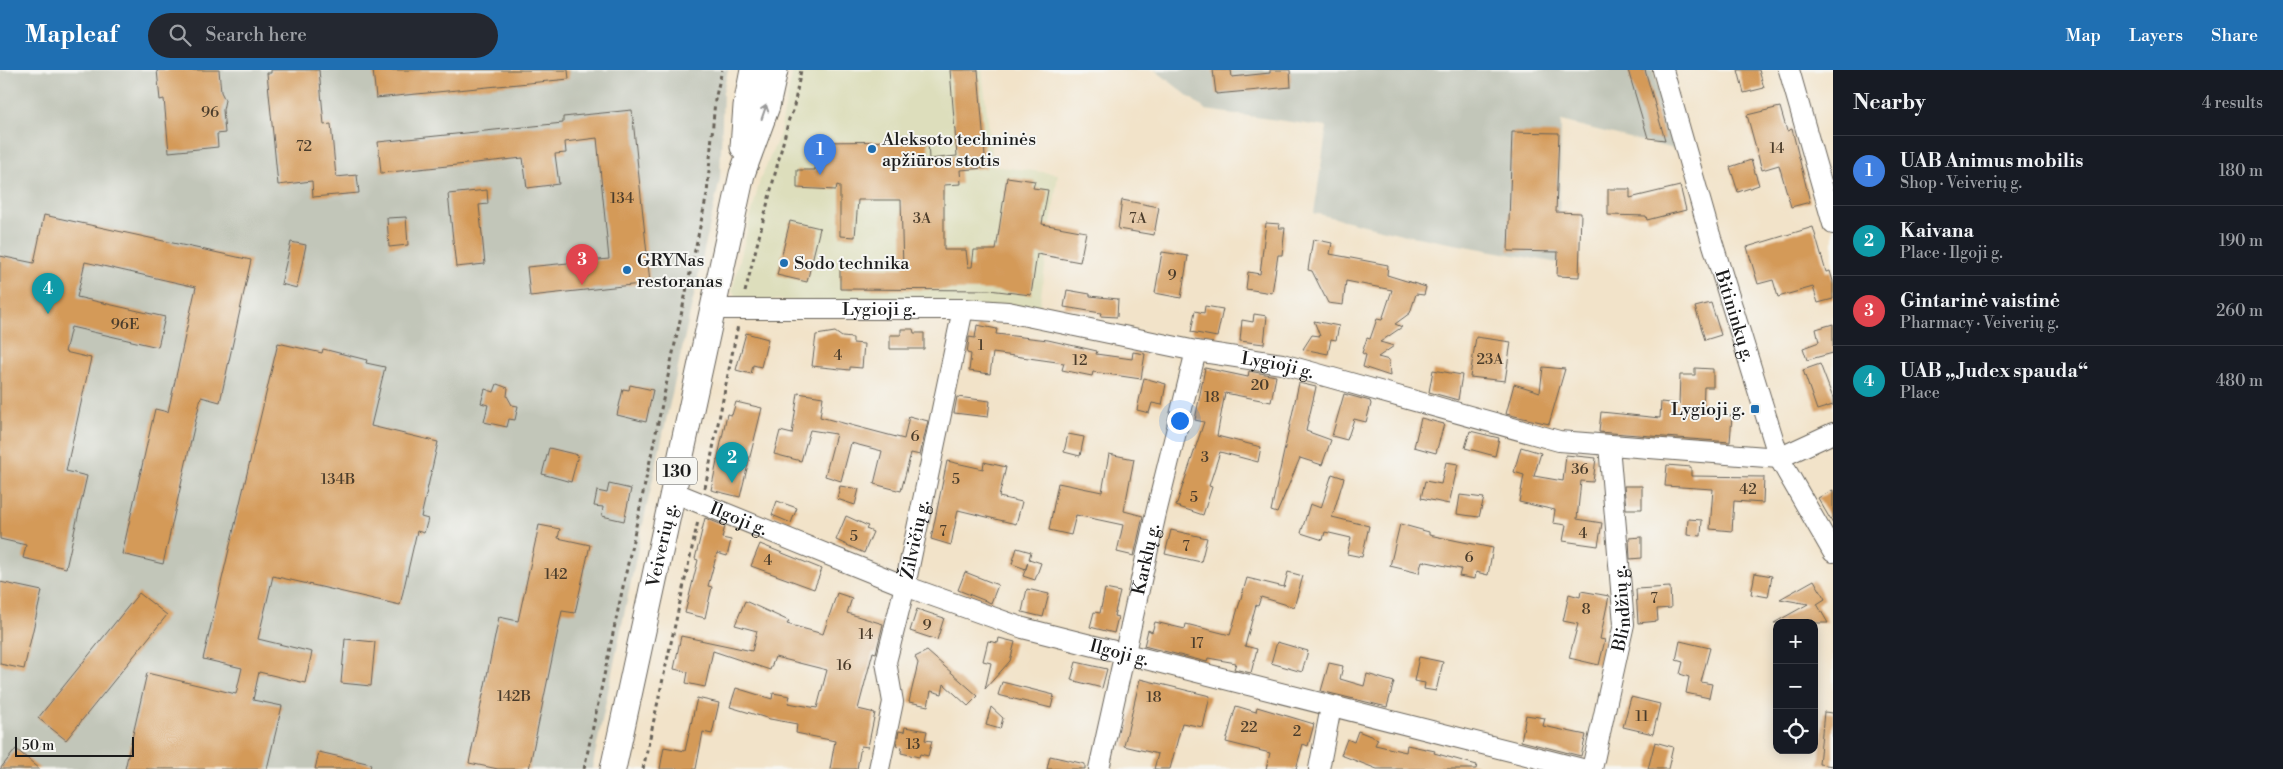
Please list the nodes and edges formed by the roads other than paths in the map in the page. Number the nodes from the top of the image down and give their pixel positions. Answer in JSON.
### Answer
{"nodes":[{"id":1,"x":753,"y":70,"type":"edge"},
{"id":2,"x":775,"y":70,"type":"edge"},
{"id":3,"x":1663,"y":70,"type":"edge"},
{"id":4,"x":1789,"y":70,"type":"edge"},
{"id":5,"x":742,"y":174,"type":"junction"},
{"id":6,"x":1833,"y":224,"type":"edge"},
{"id":7,"x":711,"y":309,"type":"junction"},
{"id":8,"x":963,"y":309,"type":"junction"},
{"id":9,"x":1196,"y":351,"type":"junction"},
{"id":10,"x":1833,"y":433,"type":"edge"},
{"id":11,"x":1609,"y":445,"type":"junction"},
{"id":12,"x":1779,"y":458,"type":"junction"},
{"id":13,"x":672,"y":492,"type":"junction"},
{"id":14,"x":1833,"y":552,"type":"edge"},
{"id":15,"x":905,"y":586,"type":"junction"},
{"id":16,"x":1126,"y":654,"type":"junction"},
{"id":17,"x":1331,"y":707,"type":"junction"},
{"id":18,"x":613,"y":769,"type":"edge"},
{"id":19,"x":879,"y":769,"type":"edge"},
{"id":20,"x":1099,"y":769,"type":"edge"},
{"id":21,"x":1319,"y":769,"type":"edge"},
{"id":22,"x":1582,"y":769,"type":"edge"},
{"id":23,"x":1592,"y":769,"type":"edge"}],
"edges":[{"from":1,"to":5,"type":"main road","name":"Veiverių g.","number":"130"},
{"from":5,"to":2,"type":"main road","name":"Veiverių g.","number":"130","one_way":true},
{"from":3,"to":12,"type":"street","name":"Bitininkų g."},
{"from":4,"to":6,"type":"street"},
{"from":5,"to":7,"type":"main road","name":"Veiverių g.","number":"130"},
{"from":7,"to":8,"type":"street","name":"Lygioji g."},
{"from":7,"to":13,"type":"main road","name":"Veiverių g.","number":"130"},
{"from":8,"to":9,"type":"street","name":"Lygioji g."},
{"from":8,"to":15,"type":"street","name":"Žilvičių g."},
{"from":9,"to":11,"type":"street","name":"Lygioji g."},
{"from":9,"to":16,"type":"street","name":"Karklų g."},
{"from":10,"to":12,"type":"street","name":"Lygioji g."},
{"from":11,"to":12,"type":"street","name":"Lygioji g."},
{"from":11,"to":23,"type":"street","name":"Blindžių g."},
{"from":12,"to":14,"type":"street","name":"Bitininkų g."},
{"from":13,"to":15,"type":"street","name":"Ilgoji g."},
{"from":13,"to":18,"type":"main road","name":"Veiverių g.","number":"130"},
{"from":15,"to":16,"type":"street","name":"Ilgoji g."},
{"from":15,"to":19,"type":"street","name":"Žilvičių g."},
{"from":16,"to":17,"type":"street","name":"Ilgoji g."},
{"from":16,"to":20,"type":"street","name":"Karklų g."},
{"from":17,"to":21,"type":"street"},
{"from":17,"to":22,"type":"street","name":"Ilgoji g."}]}
